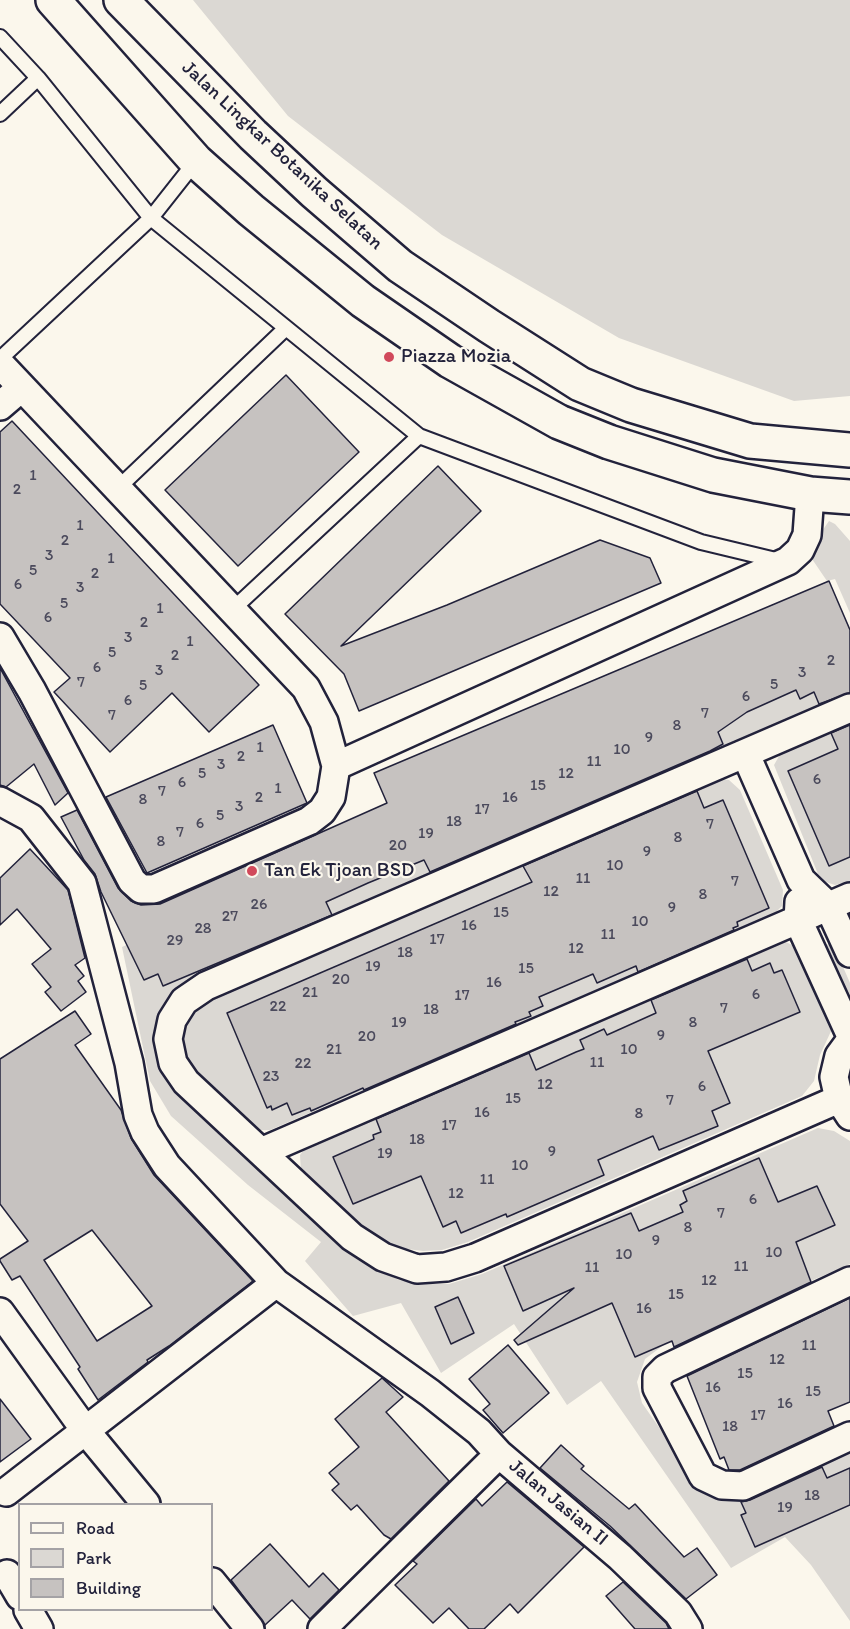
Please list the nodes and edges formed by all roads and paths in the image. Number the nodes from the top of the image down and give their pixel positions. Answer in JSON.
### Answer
{"nodes":[{"id":1,"x":53,"y":0,"type":"edge"},
{"id":2,"x":121,"y":0,"type":"edge"},
{"id":3,"x":0,"y":37,"type":"edge"},
{"id":4,"x":38,"y":78,"type":"junction"},
{"id":5,"x":0,"y":114,"type":"edge"},
{"id":6,"x":196,"y":161,"type":"junction"},
{"id":7,"x":150,"y":218,"type":"junction"},
{"id":8,"x":286,"y":328,"type":"junction"},
{"id":9,"x":0,"y":359,"type":"edge"},
{"id":10,"x":0,"y":364,"type":"edge"},
{"id":11,"x":580,"y":384,"type":"junction"},
{"id":12,"x":21,"y":388,"type":"junction"},
{"id":13,"x":0,"y":406,"type":"edge"},
{"id":14,"x":559,"y":422,"type":"junction"},
{"id":15,"x":418,"y":435,"type":"junction"},
{"id":16,"x":850,"y":450,"type":"edge"},
{"id":17,"x":117,"y":489,"type":"junction"},
{"id":18,"x":810,"y":494,"type":"junction"},
{"id":19,"x":849,"y":499,"type":"edge"},
{"id":20,"x":788,"y":561,"type":"junction"},
{"id":21,"x":232,"y":609,"type":"junction"},
{"id":22,"x":0,"y":637,"type":"edge"},
{"id":23,"x":850,"y":708,"type":"edge"},
{"id":24,"x":746,"y":755,"type":"junction"},
{"id":25,"x":336,"y":766,"type":"junction"},
{"id":26,"x":0,"y":801,"type":"edge"},
{"id":27,"x":801,"y":880,"type":"junction"},
{"id":28,"x":840,"y":902,"type":"edge"},
{"id":29,"x":798,"y":920,"type":"junction"},
{"id":30,"x":850,"y":953,"type":"edge"},
{"id":31,"x":850,"y":1034,"type":"edge"},
{"id":32,"x":850,"y":1041,"type":"edge"},
{"id":33,"x":844,"y":1108,"type":"edge"},
{"id":34,"x":261,"y":1152,"type":"junction"},
{"id":35,"x":850,"y":1281,"type":"edge"},
{"id":36,"x":276,"y":1283,"type":"junction"},
{"id":37,"x":0,"y":1312,"type":"edge"},
{"id":38,"x":85,"y":1430,"type":"junction"},
{"id":39,"x":850,"y":1436,"type":"edge"},
{"id":40,"x":499,"y":1454,"type":"junction"},
{"id":41,"x":6,"y":1492,"type":"dead end"},
{"id":42,"x":145,"y":1503,"type":"edge"},
{"id":43,"x":213,"y":1583,"type":"edge"},
{"id":44,"x":29,"y":1611,"type":"edge"},
{"id":45,"x":39,"y":1629,"type":"edge"},
{"id":46,"x":250,"y":1629,"type":"edge"},
{"id":47,"x":322,"y":1629,"type":"edge"},
{"id":48,"x":688,"y":1629,"type":"edge"}],
"edges":[{"from":1,"to":6,"type":"street"},
{"from":2,"to":11,"type":"street","name":"Jalan Lingkar Botanika Selatan"},
{"from":3,"to":4,"type":"lane"},
{"from":4,"to":5,"type":"lane"},
{"from":4,"to":7,"type":"lane"},
{"from":6,"to":7,"type":"lane"},
{"from":6,"to":14,"type":"street"},
{"from":7,"to":8,"type":"lane"},
{"from":7,"to":9,"type":"lane"},
{"from":8,"to":15,"type":"lane"},
{"from":8,"to":17,"type":"lane"},
{"from":10,"to":12,"type":"street"},
{"from":11,"to":14,"type":"street"},
{"from":11,"to":16,"type":"street","name":"Jalan Lingkar Botanika Selatan"},
{"from":12,"to":13,"type":"street"},
{"from":12,"to":17,"type":"street"},
{"from":14,"to":18,"type":"street"},
{"from":15,"to":20,"type":"lane"},
{"from":15,"to":21,"type":"lane"},
{"from":17,"to":21,"type":"street"},
{"from":18,"to":19,"type":"street"},
{"from":18,"to":20,"type":"street"},
{"from":20,"to":25,"type":"street"},
{"from":21,"to":25,"type":"street"},
{"from":22,"to":25,"type":"street"},
{"from":23,"to":24,"type":"street"},
{"from":24,"to":27,"type":"street"},
{"from":24,"to":34,"type":"street"},
{"from":26,"to":36,"type":"street"},
{"from":27,"to":28,"type":"street"},
{"from":27,"to":29,"type":"street"},
{"from":28,"to":29,"type":"street"},
{"from":28,"to":30,"type":"street"},
{"from":29,"to":31,"type":"street"},
{"from":29,"to":34,"type":"street"},
{"from":32,"to":33,"type":"street"},
{"from":33,"to":34,"type":"street"},
{"from":35,"to":39,"type":"street"},
{"from":36,"to":38,"type":"street"},
{"from":36,"to":40,"type":"street"},
{"from":37,"to":38,"type":"street"},
{"from":38,"to":41,"type":"street"},
{"from":38,"to":42,"type":"street"},
{"from":40,"to":47,"type":"street","name":"Jalan Jasian II"},
{"from":40,"to":48,"type":"street","name":"Jalan Jasian II"},
{"from":43,"to":46,"type":"street"},
{"from":44,"to":45,"type":"street"}]}
